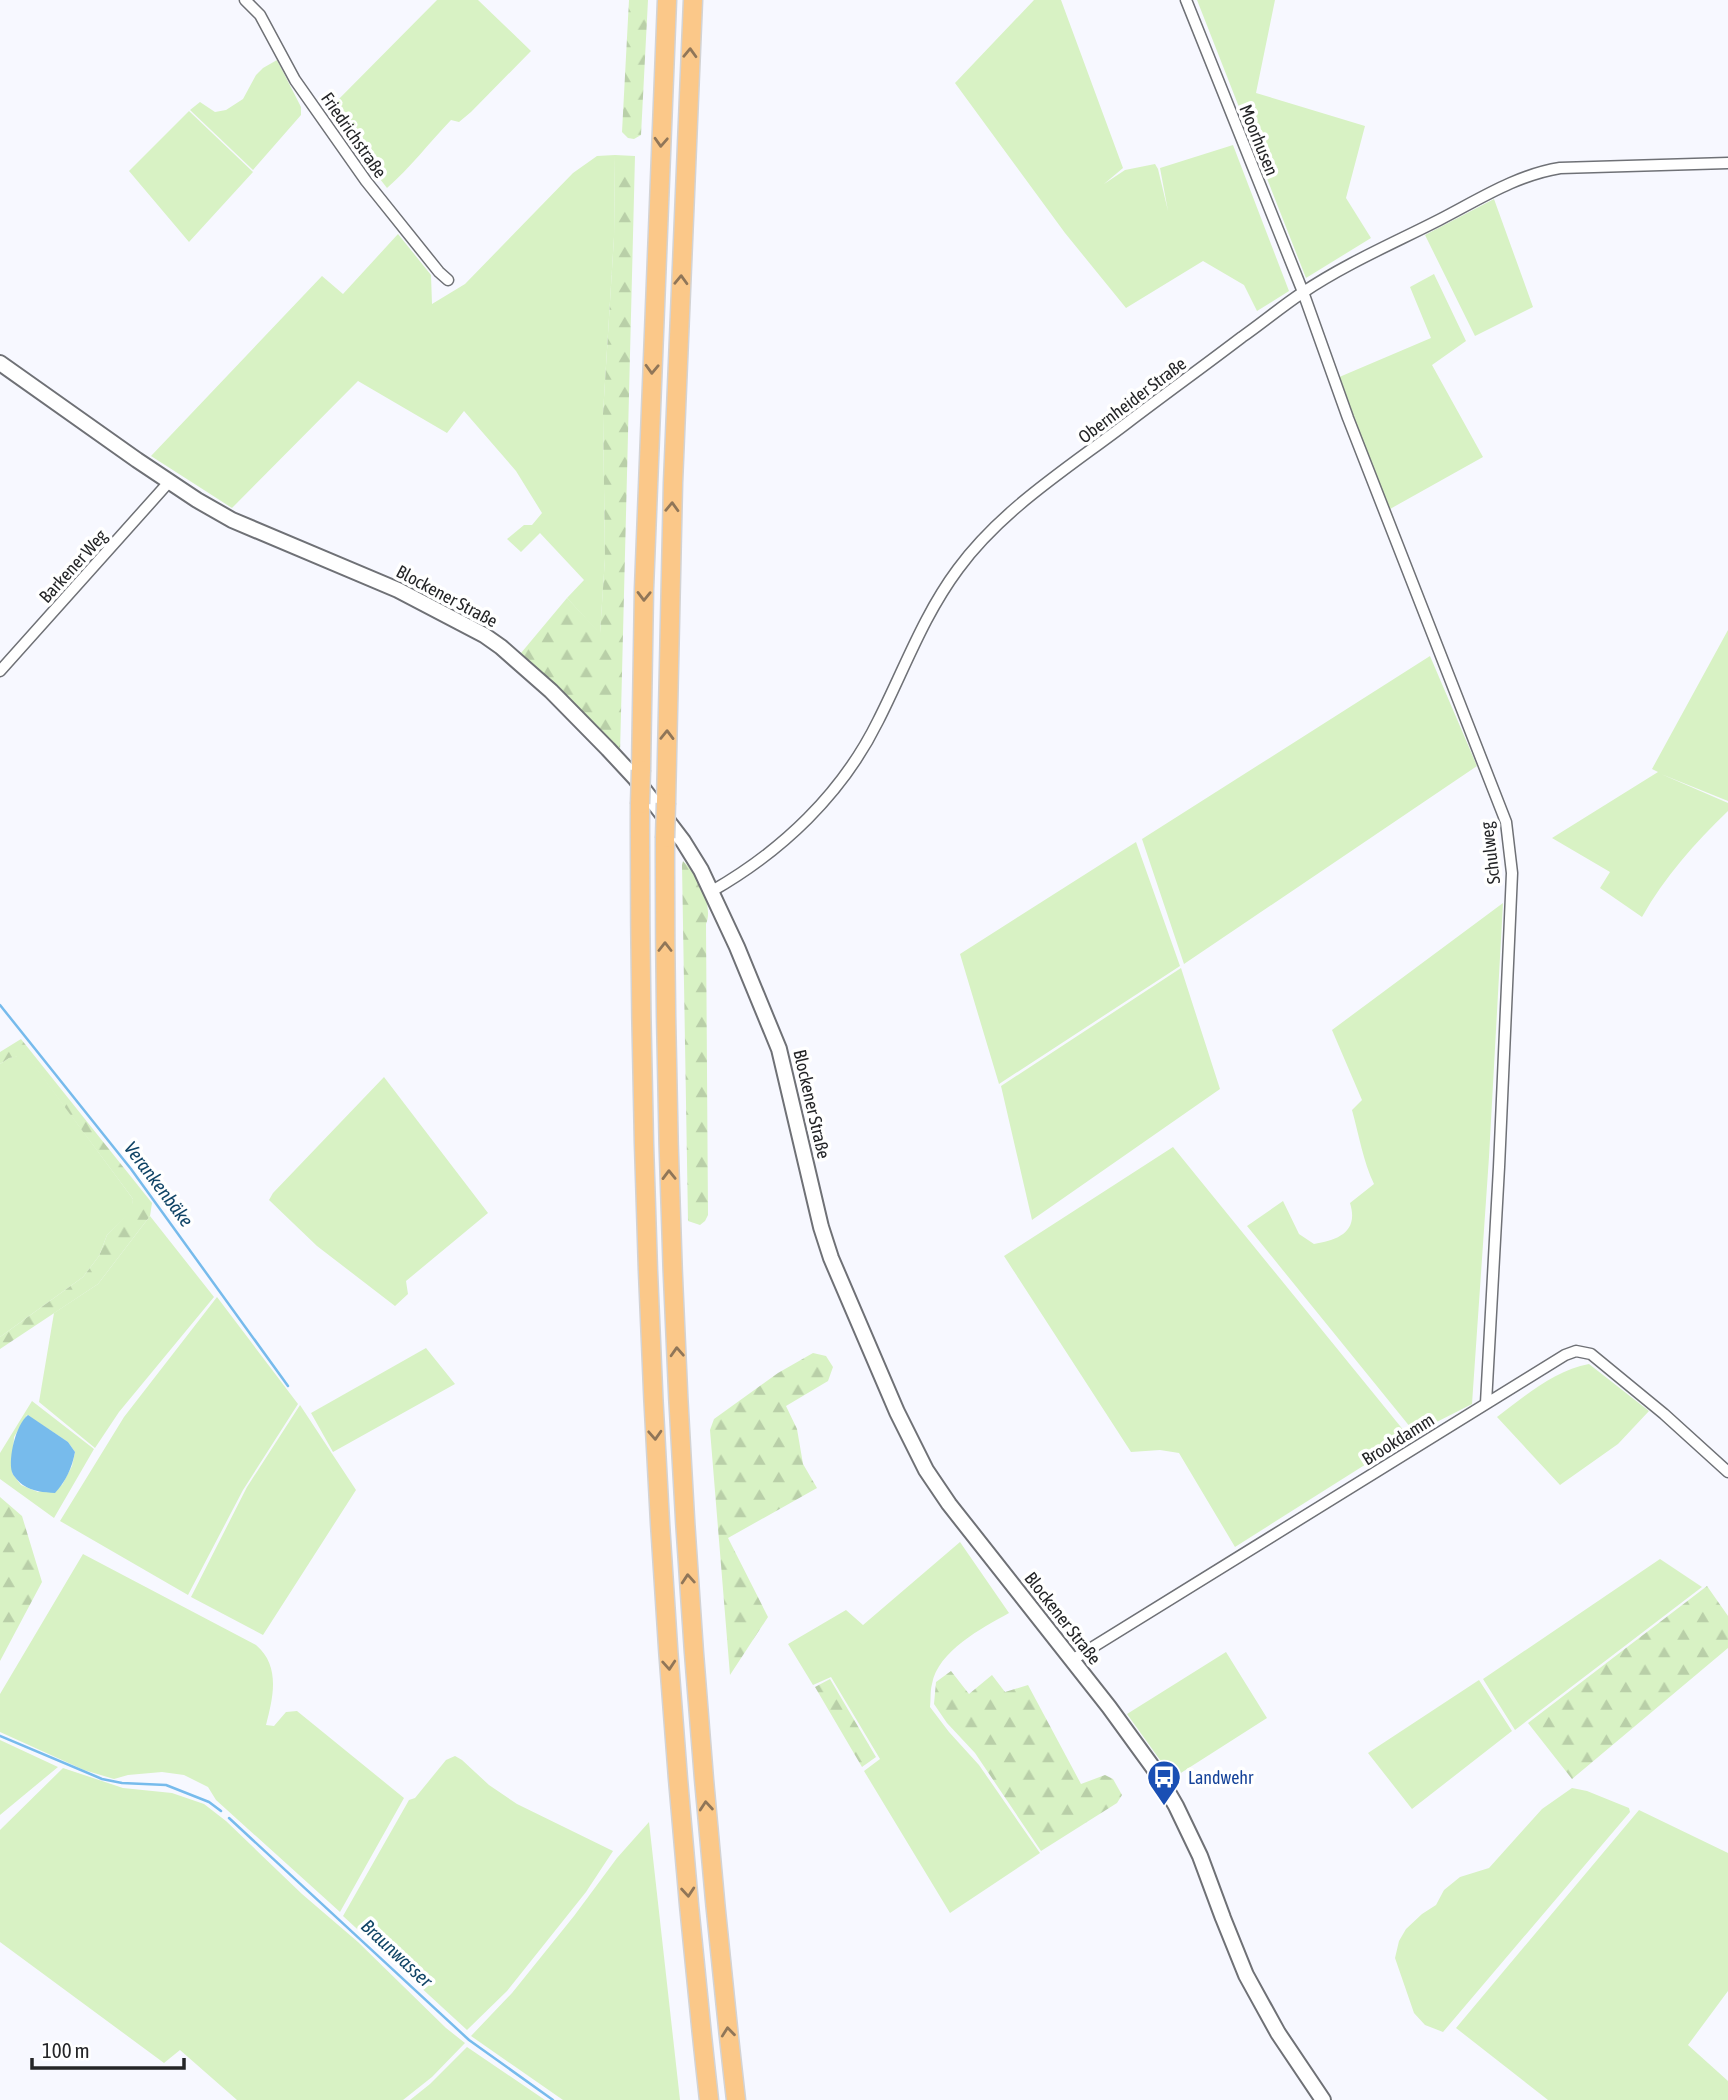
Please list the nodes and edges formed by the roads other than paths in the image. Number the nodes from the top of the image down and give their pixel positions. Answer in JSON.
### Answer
{"nodes":[{"id":1,"x":246,"y":0,"type":"edge"},
{"id":2,"x":667,"y":0,"type":"edge"},
{"id":3,"x":692,"y":0,"type":"edge"},
{"id":4,"x":1186,"y":0,"type":"edge"},
{"id":5,"x":1728,"y":163,"type":"edge"},
{"id":6,"x":448,"y":280,"type":"dead end"},
{"id":7,"x":1303,"y":292,"type":"junction"},
{"id":8,"x":0,"y":363,"type":"edge"},
{"id":9,"x":169,"y":482,"type":"junction"},
{"id":10,"x":0,"y":671,"type":"edge"},
{"id":11,"x":712,"y":891,"type":"junction"},
{"id":12,"x":1486,"y":1403,"type":"junction"},
{"id":13,"x":1728,"y":1472,"type":"edge"},
{"id":14,"x":1072,"y":1660,"type":"junction"},
{"id":15,"x":709,"y":2100,"type":"edge"},
{"id":16,"x":736,"y":2100,"type":"edge"},
{"id":17,"x":1324,"y":2100,"type":"edge"}],
"edges":[{"from":1,"to":6,"type":"street","name":"Friedrichstraße"},
{"from":2,"to":15,"type":"highway","one_way":true,"bridge":true},
{"from":16,"to":3,"type":"highway","one_way":true,"bridge":true},
{"from":4,"to":7,"type":"street","name":"Moorhusen"},
{"from":5,"to":7,"type":"street","name":"Obernheider Straße"},
{"from":7,"to":11,"type":"street","name":"Obernheider Straße"},
{"from":7,"to":12,"type":"street","name":"Schulweg"},
{"from":8,"to":9,"type":"street","name":"Blockener Straße"},
{"from":9,"to":10,"type":"street","name":"Barkener Weg"},
{"from":9,"to":11,"type":"street","name":"Blockener Straße"},
{"from":11,"to":14,"type":"street","name":"Blockener Straße"},
{"from":12,"to":13,"type":"street","name":"Brookdamm"},
{"from":12,"to":14,"type":"street","name":"Brookdamm"},
{"from":14,"to":17,"type":"street","name":"Blockener Straße"}]}
